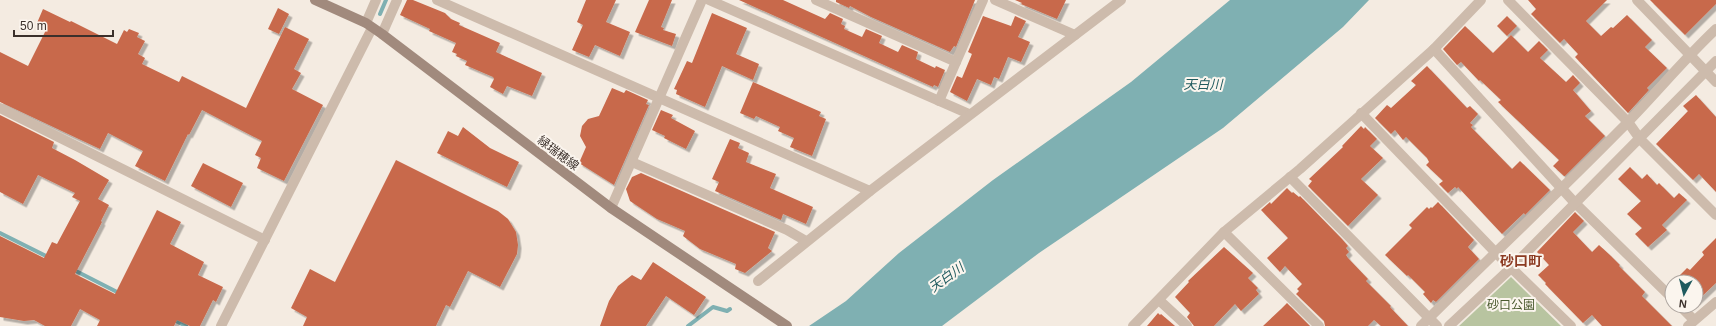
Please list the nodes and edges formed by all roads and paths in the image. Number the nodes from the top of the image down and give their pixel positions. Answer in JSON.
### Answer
{"nodes":[{"id":1,"x":315,"y":0,"type":"edge"},
{"id":2,"x":376,"y":0,"type":"edge"},
{"id":3,"x":397,"y":0,"type":"edge"},
{"id":4,"x":437,"y":0,"type":"edge"},
{"id":5,"x":702,"y":0,"type":"edge"},
{"id":6,"x":709,"y":0,"type":"edge"},
{"id":7,"x":816,"y":0,"type":"edge"},
{"id":8,"x":983,"y":0,"type":"edge"},
{"id":9,"x":995,"y":0,"type":"edge"},
{"id":10,"x":1122,"y":0,"type":"edge"},
{"id":11,"x":1481,"y":0,"type":"edge"},
{"id":12,"x":1508,"y":0,"type":"edge"},
{"id":13,"x":1637,"y":0,"type":"edge"},
{"id":14,"x":369,"y":26,"type":"junction"},
{"id":15,"x":1716,"y":29,"type":"edge"},
{"id":16,"x":382,"y":34,"type":"junction"},
{"id":17,"x":1075,"y":35,"type":"junction"},
{"id":18,"x":1434,"y":49,"type":"junction"},
{"id":19,"x":1690,"y":53,"type":"junction"},
{"id":20,"x":1716,"y":61,"type":"edge"},
{"id":21,"x":956,"y":62,"type":"junction"},
{"id":22,"x":1706,"y":71,"type":"junction"},
{"id":23,"x":1716,"y":82,"type":"edge"},
{"id":24,"x":660,"y":97,"type":"junction"},
{"id":25,"x":939,"y":101,"type":"junction"},
{"id":26,"x":0,"y":108,"type":"edge"},
{"id":27,"x":1362,"y":113,"type":"junction"},
{"id":28,"x":969,"y":114,"type":"junction"},
{"id":29,"x":1628,"y":122,"type":"junction"},
{"id":30,"x":1640,"y":139,"type":"junction"},
{"id":31,"x":632,"y":162,"type":"junction"},
{"id":32,"x":1290,"y":176,"type":"junction"},
{"id":33,"x":1562,"y":188,"type":"junction"},
{"id":34,"x":870,"y":191,"type":"junction"},
{"id":35,"x":1575,"y":203,"type":"junction"},
{"id":36,"x":611,"y":208,"type":"junction"},
{"id":37,"x":1716,"y":215,"type":"edge"},
{"id":38,"x":1224,"y":232,"type":"junction"},
{"id":39,"x":265,"y":240,"type":"junction"},
{"id":40,"x":806,"y":242,"type":"junction"},
{"id":41,"x":1496,"y":253,"type":"junction"},
{"id":42,"x":1511,"y":268,"type":"junction"},
{"id":43,"x":758,"y":281,"type":"dead end"},
{"id":44,"x":1664,"y":290,"type":"edge"},
{"id":45,"x":1159,"y":300,"type":"junction"},
{"id":46,"x":1714,"y":306,"type":"edge"},
{"id":47,"x":1685,"y":314,"type":"edge"},
{"id":48,"x":1429,"y":318,"type":"junction"},
{"id":49,"x":1691,"y":323,"type":"edge"},
{"id":50,"x":221,"y":326,"type":"edge"},
{"id":51,"x":787,"y":326,"type":"edge"},
{"id":52,"x":1133,"y":326,"type":"edge"},
{"id":53,"x":1187,"y":326,"type":"edge"},
{"id":54,"x":1319,"y":326,"type":"edge"},
{"id":55,"x":1421,"y":326,"type":"edge"},
{"id":56,"x":1437,"y":326,"type":"edge"},
{"id":57,"x":1449,"y":326,"type":"edge"},
{"id":58,"x":1571,"y":326,"type":"edge"}],
"edges":[{"from":1,"to":14,"type":"main road","name":"緑瑞穂線"},
{"from":2,"to":14,"type":"street"},
{"from":3,"to":16,"type":"street"},
{"from":4,"to":24,"type":"street"},
{"from":5,"to":24,"type":"street"},
{"from":6,"to":25,"type":"street"},
{"from":7,"to":21,"type":"street"},
{"from":8,"to":21,"type":"street"},
{"from":9,"to":17,"type":"street"},
{"from":10,"to":17,"type":"street"},
{"from":11,"to":18,"type":"street"},
{"from":12,"to":29,"type":"street"},
{"from":13,"to":19,"type":"street"},
{"from":14,"to":16,"type":"main road","name":"緑瑞穂線"},
{"from":14,"to":39,"type":"street"},
{"from":15,"to":19,"type":"street"},
{"from":16,"to":36,"type":"main road","name":"緑瑞穂線"},
{"from":17,"to":28,"type":"street"},
{"from":18,"to":27,"type":"street"},
{"from":18,"to":33,"type":"street"},
{"from":19,"to":22,"type":"street"},
{"from":19,"to":29,"type":"street"},
{"from":20,"to":22,"type":"street"},
{"from":21,"to":25,"type":"street"},
{"from":22,"to":23,"type":"street"},
{"from":22,"to":30,"type":"street"},
{"from":24,"to":31,"type":"street"},
{"from":24,"to":34,"type":"street"},
{"from":25,"to":28,"type":"street"},
{"from":26,"to":39,"type":"street"},
{"from":27,"to":32,"type":"street"},
{"from":27,"to":41,"type":"street"},
{"from":28,"to":34,"type":"street"},
{"from":29,"to":30,"type":"street"},
{"from":29,"to":33,"type":"street"},
{"from":30,"to":35,"type":"street"},
{"from":30,"to":37,"type":"street"},
{"from":31,"to":36,"type":"street"},
{"from":31,"to":40,"type":"street"},
{"from":32,"to":38,"type":"street"},
{"from":32,"to":48,"type":"street"},
{"from":33,"to":35,"type":"street"},
{"from":33,"to":41,"type":"street"},
{"from":34,"to":40,"type":"street"},
{"from":35,"to":42,"type":"street"},
{"from":35,"to":44,"type":"street"},
{"from":36,"to":51,"type":"main road","name":"緑瑞穂線"},
{"from":38,"to":45,"type":"street"},
{"from":38,"to":54,"type":"street"},
{"from":39,"to":50,"type":"street"},
{"from":40,"to":43,"type":"street"},
{"from":41,"to":42,"type":"street"},
{"from":41,"to":48,"type":"street"},
{"from":42,"to":57,"type":"street"},
{"from":42,"to":58,"type":"street"},
{"from":45,"to":52,"type":"street"},
{"from":45,"to":53,"type":"street"},
{"from":46,"to":49,"type":"street"},
{"from":47,"to":49,"type":"street"},
{"from":48,"to":55,"type":"street"},
{"from":48,"to":56,"type":"street"}]}
